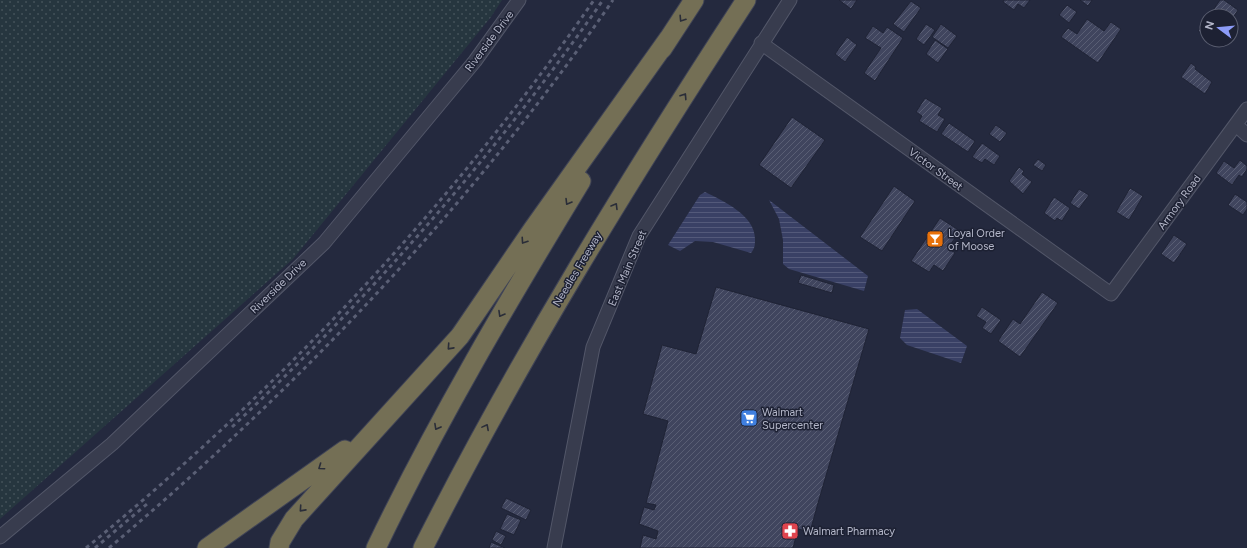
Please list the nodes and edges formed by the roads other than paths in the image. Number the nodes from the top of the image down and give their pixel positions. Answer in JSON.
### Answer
{"nodes":[{"id":1,"x":519,"y":0,"type":"edge"},
{"id":2,"x":694,"y":0,"type":"edge"},
{"id":3,"x":746,"y":0,"type":"edge"},
{"id":4,"x":790,"y":0,"type":"edge"},
{"id":5,"x":669,"y":38,"type":"junction"},
{"id":6,"x":761,"y":43,"type":"junction"},
{"id":7,"x":1247,"y":109,"type":"edge"},
{"id":8,"x":1236,"y":125,"type":"junction"},
{"id":9,"x":1247,"y":135,"type":"edge"},
{"id":10,"x":1111,"y":294,"type":"joint"},
{"id":11,"x":376,"y":429,"type":"junction"},
{"id":12,"x":454,"y":486,"type":"junction"},
{"id":13,"x":0,"y":537,"type":"edge"},
{"id":14,"x":207,"y":548,"type":"edge"},
{"id":15,"x":279,"y":548,"type":"edge"},
{"id":16,"x":376,"y":548,"type":"edge"},
{"id":17,"x":423,"y":548,"type":"edge"},
{"id":18,"x":429,"y":548,"type":"edge"},
{"id":19,"x":554,"y":548,"type":"edge"}],
"edges":[{"from":1,"to":13,"type":"street","name":"Riverside Drive"},
{"from":2,"to":5,"type":"highway","one_way":true},
{"from":12,"to":3,"type":"highway","name":"Needles Freeway","one_way":true},
{"from":4,"to":6,"type":"street","name":"East Main Street"},
{"from":5,"to":11,"type":"highway","one_way":true},
{"from":5,"to":16,"type":"highway","one_way":true},
{"from":6,"to":10,"type":"street","name":"Victor Street"},
{"from":6,"to":19,"type":"street","name":"East Main Street"},
{"from":7,"to":8,"type":"street","name":"Armory Road"},
{"from":8,"to":9,"type":"street"},
{"from":8,"to":10,"type":"street","name":"Armory Road"},
{"from":11,"to":14,"type":"highway","one_way":true},
{"from":11,"to":15,"type":"highway","one_way":true},
{"from":12,"to":17,"type":"highway","name":"Needles Freeway"},
{"from":12,"to":18,"type":"highway"}]}
